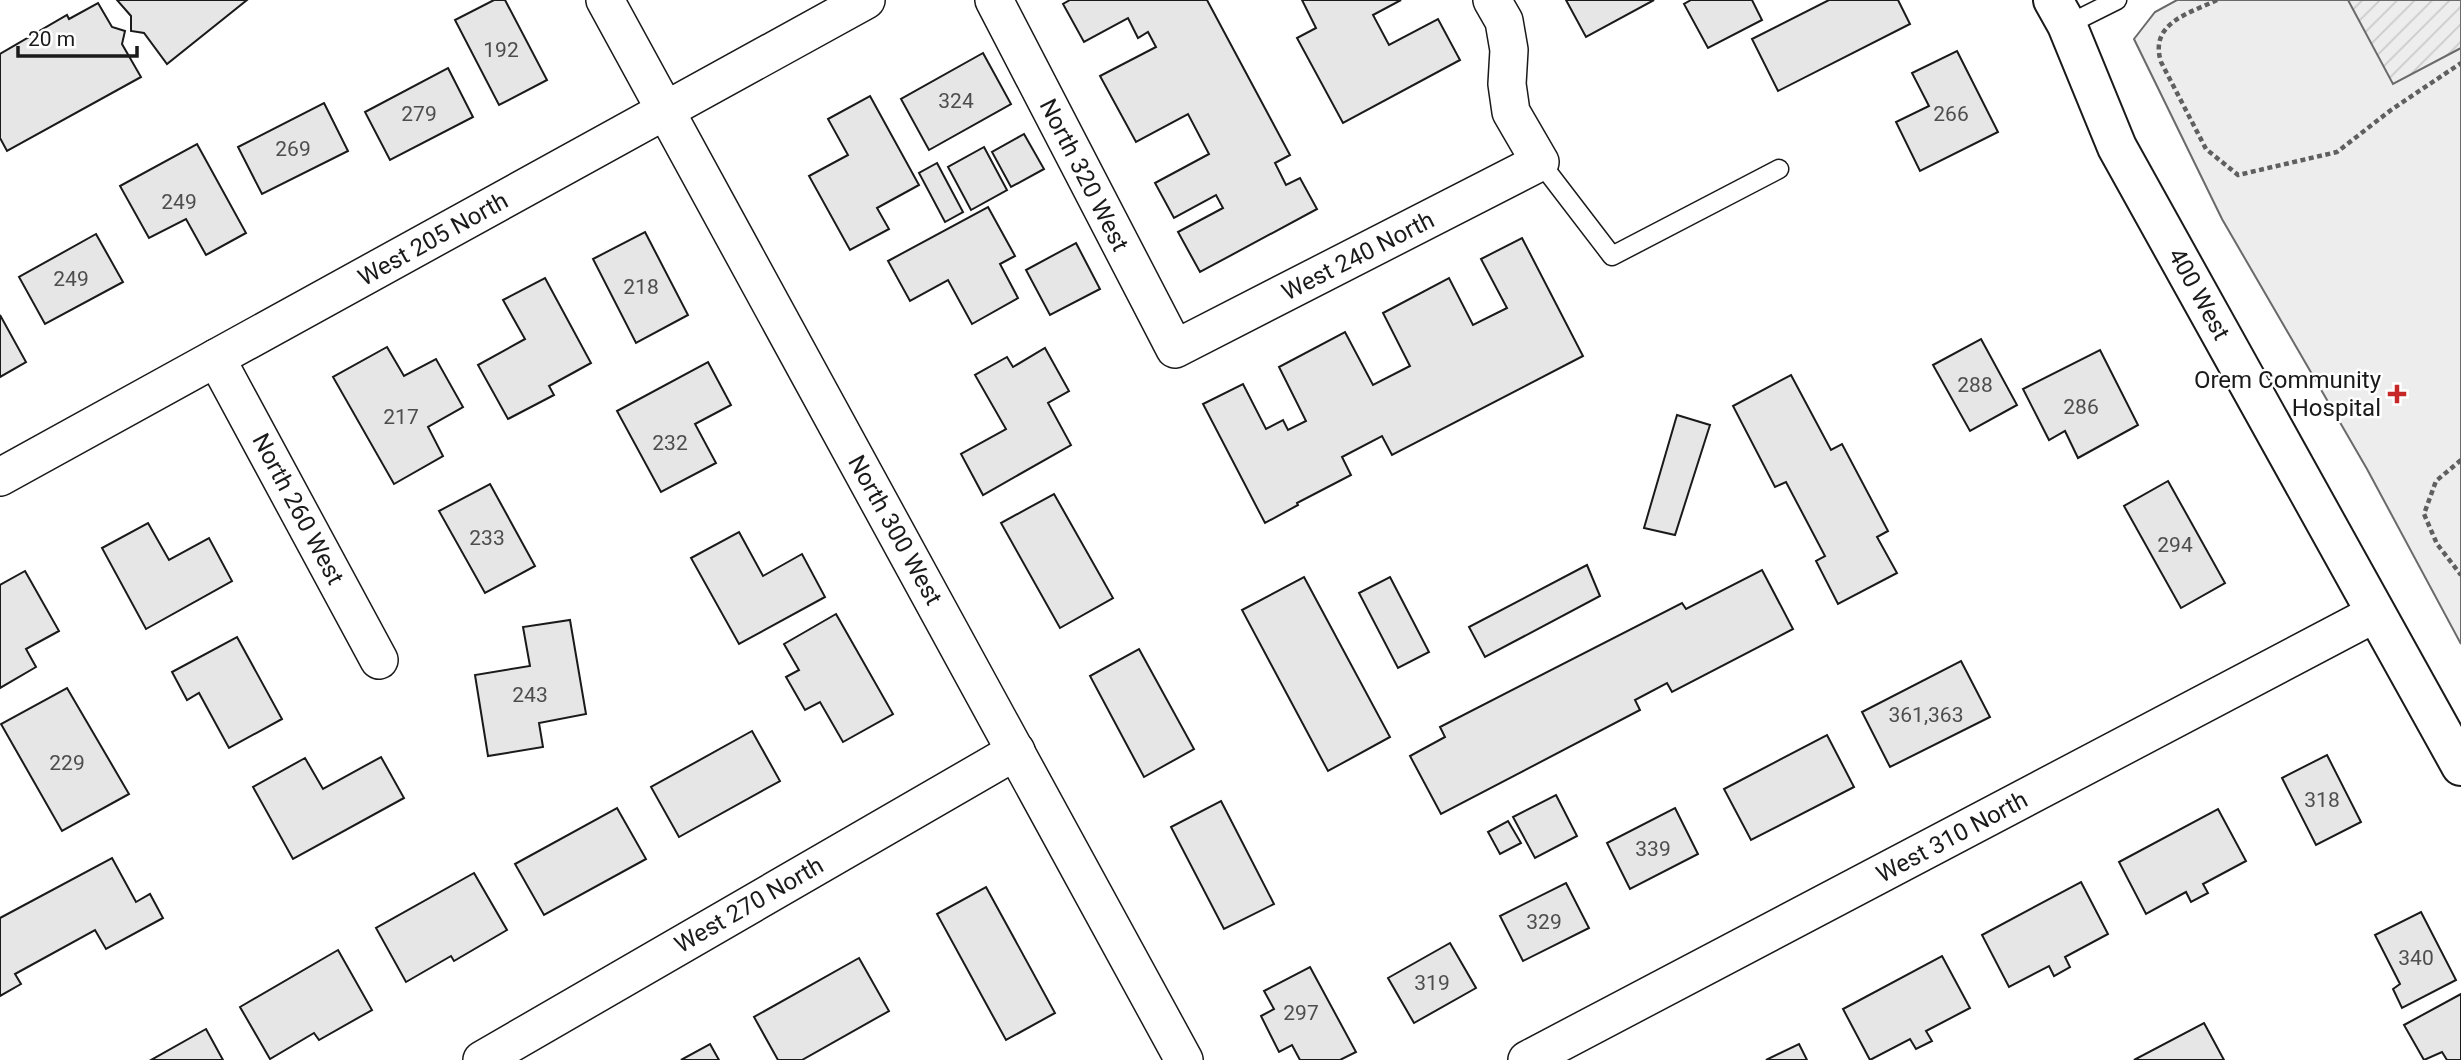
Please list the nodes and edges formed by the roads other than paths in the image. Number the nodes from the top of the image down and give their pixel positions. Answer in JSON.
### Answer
{"nodes":[{"id":1,"x":605,"y":0,"type":"edge"},
{"id":2,"x":866,"y":0,"type":"edge"},
{"id":3,"x":994,"y":0,"type":"edge"},
{"id":4,"x":1492,"y":0,"type":"edge"},
{"id":5,"x":2117,"y":0,"type":"edge"},
{"id":6,"x":2060,"y":13,"type":"edge"},
{"id":7,"x":666,"y":111,"type":"junction"},
{"id":8,"x":1540,"y":162,"type":"junction"},
{"id":9,"x":1779,"y":169,"type":"dead end"},
{"id":10,"x":1175,"y":349,"type":"joint"},
{"id":11,"x":216,"y":358,"type":"junction"},
{"id":12,"x":0,"y":477,"type":"edge"},
{"id":13,"x":2376,"y":613,"type":"junction"},
{"id":14,"x":379,"y":660,"type":"dead end"},
{"id":15,"x":1016,"y":751,"type":"junction"},
{"id":16,"x":2461,"y":766,"type":"edge"},
{"id":17,"x":482,"y":1060,"type":"edge"},
{"id":18,"x":1184,"y":1060,"type":"edge"},
{"id":19,"x":1527,"y":1060,"type":"edge"}],
"edges":[{"from":1,"to":7,"type":"street","name":"North 300 West"},
{"from":2,"to":7,"type":"street","name":"West 205 North"},
{"from":3,"to":10,"type":"street","name":"North 320 West"},
{"from":4,"to":8,"type":"street"},
{"from":5,"to":6,"type":"lane"},
{"from":6,"to":13,"type":"main road","name":"400 West"},
{"from":7,"to":11,"type":"street","name":"West 205 North"},
{"from":7,"to":15,"type":"street","name":"North 300 West"},
{"from":8,"to":9,"type":"lane"},
{"from":8,"to":10,"type":"street","name":"West 240 North"},
{"from":11,"to":12,"type":"street","name":"West 205 North"},
{"from":11,"to":14,"type":"street","name":"North 260 West"},
{"from":13,"to":16,"type":"main road","name":"400 West"},
{"from":13,"to":19,"type":"street","name":"West 310 North"},
{"from":15,"to":17,"type":"street","name":"West 270 North"},
{"from":15,"to":18,"type":"street","name":"North 300 West"}]}
